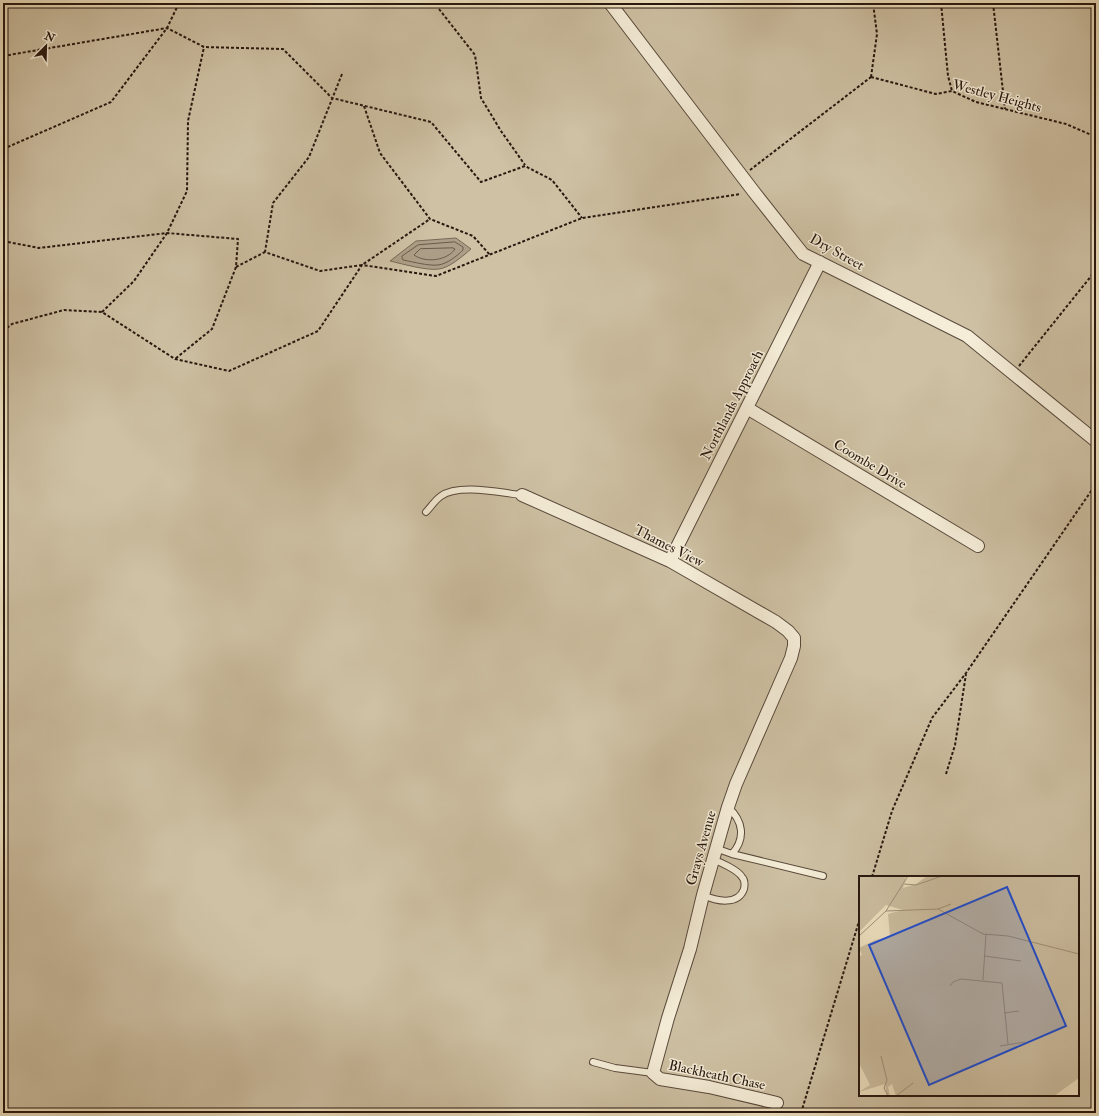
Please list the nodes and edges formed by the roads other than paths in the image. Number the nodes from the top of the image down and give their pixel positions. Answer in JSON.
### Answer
{"nodes":[{"id":1,"x":610,"y":3,"type":"edge"},
{"id":2,"x":820,"y":262,"type":"junction"},
{"id":3,"x":747,"y":408,"type":"junction"},
{"id":4,"x":1096,"y":440,"type":"edge"},
{"id":5,"x":522,"y":495,"type":"joint"},
{"id":6,"x":426,"y":512,"type":"dead end"},
{"id":7,"x":978,"y":546,"type":"dead end"},
{"id":8,"x":670,"y":560,"type":"junction"},
{"id":9,"x":794,"y":638,"type":"joint"},
{"id":10,"x":728,"y":807,"type":"junction"},
{"id":11,"x":714,"y":854,"type":"junction"},
{"id":12,"x":732,"y":854,"type":"junction"},
{"id":13,"x":823,"y":876,"type":"dead end"},
{"id":14,"x":702,"y":895,"type":"junction"},
{"id":15,"x":593,"y":1062,"type":"dead end"},
{"id":16,"x":653,"y":1073,"type":"junction"},
{"id":17,"x":777,"y":1103,"type":"dead end"}],
"edges":[{"from":1,"to":2,"type":"street","name":"Dry Street"},
{"from":2,"to":3,"type":"street","name":"Northlands Approach"},
{"from":2,"to":4,"type":"street","name":"Dry Street"},
{"from":3,"to":7,"type":"street","name":"Coombe Drive"},
{"from":3,"to":8,"type":"street","name":"Northlands Approach"},
{"from":5,"to":6,"type":"lane"},
{"from":5,"to":8,"type":"street","name":"Thames View"},
{"from":8,"to":9,"type":"street","name":"Thames View"},
{"from":9,"to":10,"type":"street","name":"Grays Avenue"},
{"from":10,"to":11,"type":"street","name":"Grays Avenue"},
{"from":10,"to":12,"type":"lane"},
{"from":11,"to":12,"type":"lane"},
{"from":11,"to":14,"type":"street","name":"Grays Avenue"},
{"from":11,"to":14,"type":"lane"},
{"from":12,"to":13,"type":"lane"},
{"from":14,"to":16,"type":"street","name":"Grays Avenue"},
{"from":15,"to":16,"type":"lane"},
{"from":16,"to":17,"type":"street","name":"Blackheath Chase"}]}
